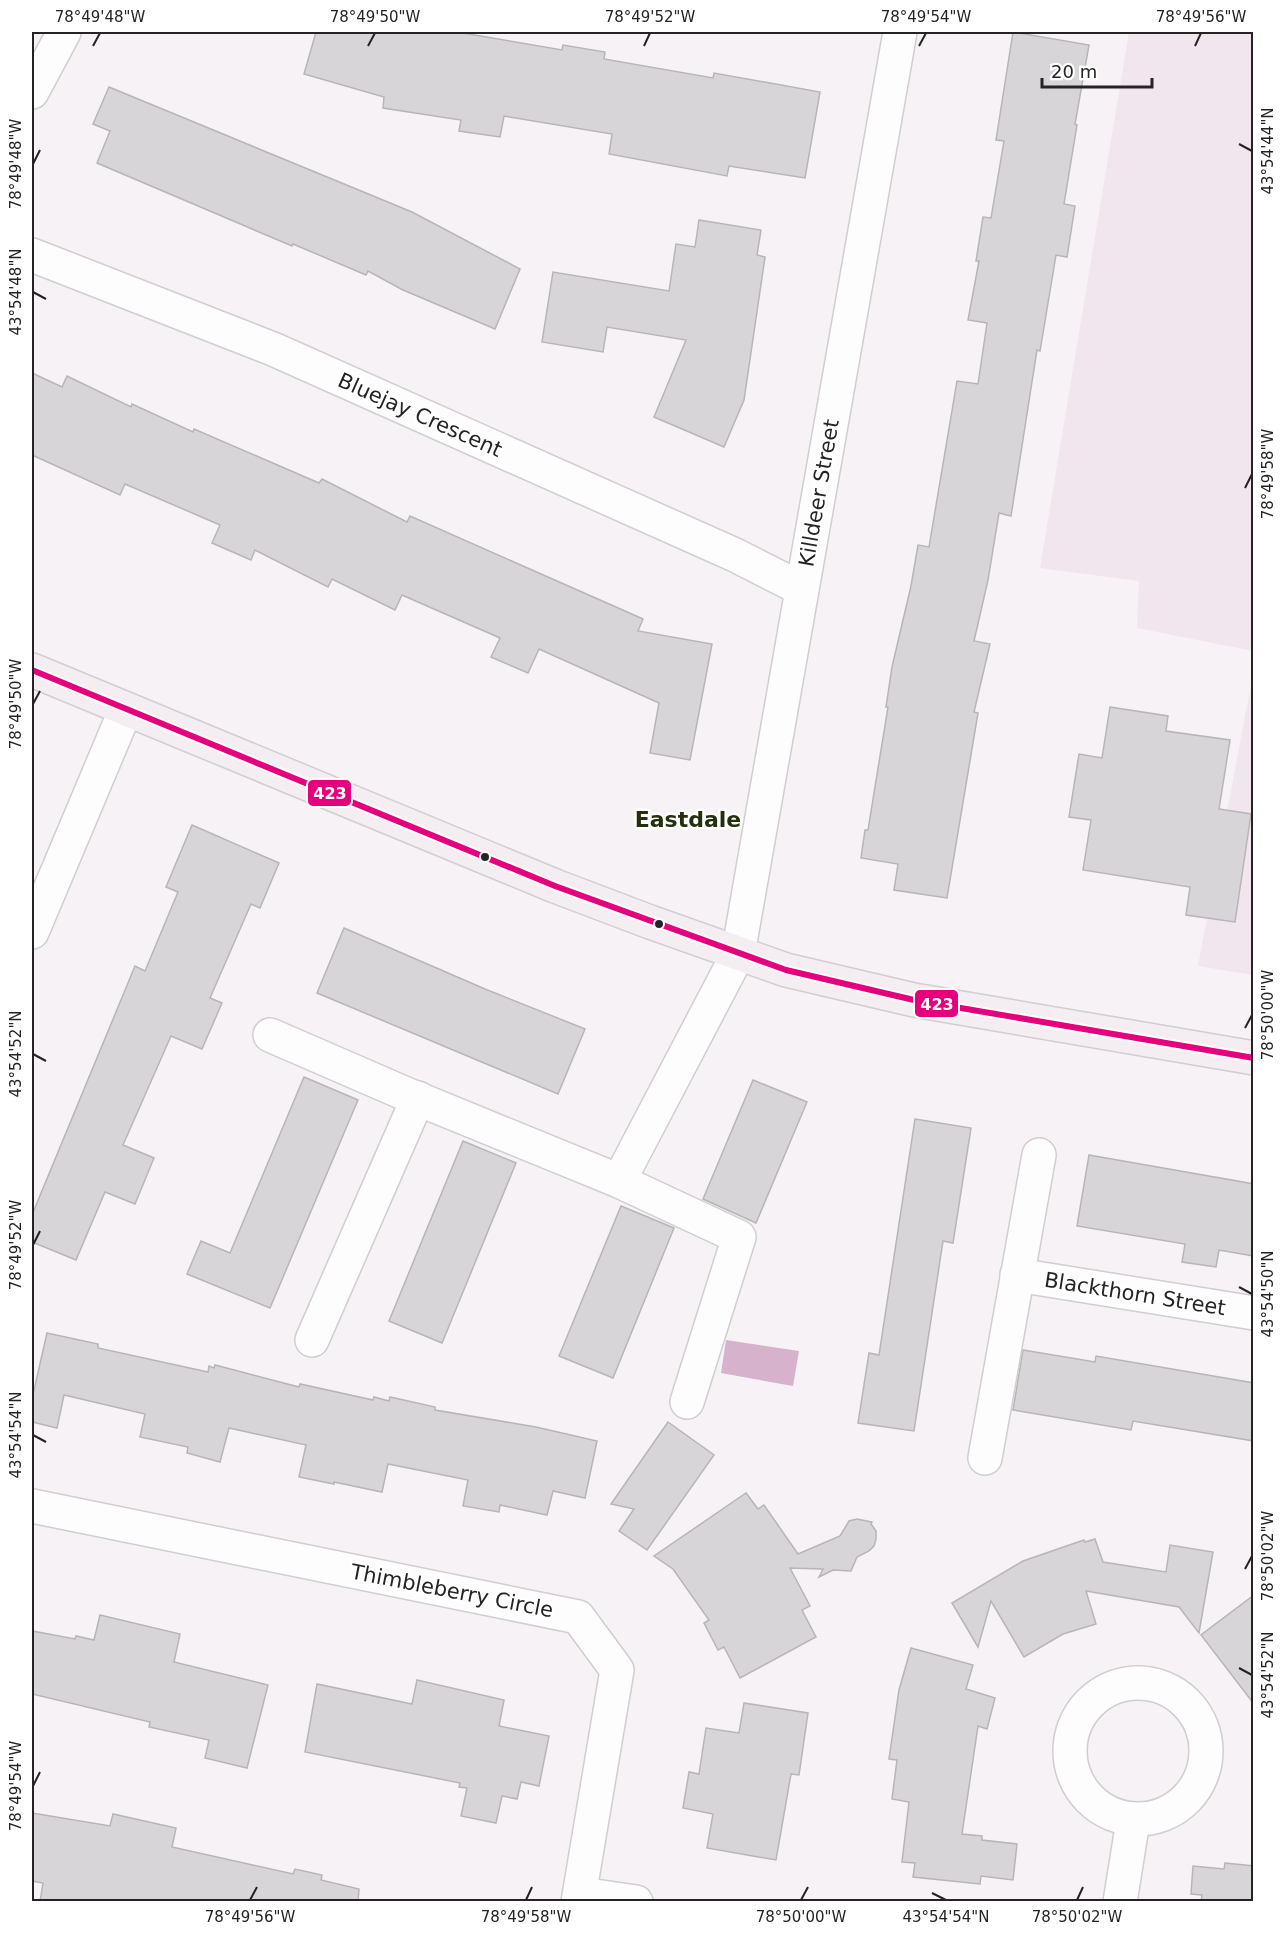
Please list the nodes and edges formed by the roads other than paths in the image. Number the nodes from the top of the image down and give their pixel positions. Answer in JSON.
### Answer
{"nodes":[{"id":1,"x":64,"y":32,"type":"edge"},
{"id":2,"x":900,"y":32,"type":"edge"},
{"id":3,"x":32,"y":92,"type":"edge"},
{"id":4,"x":32,"y":255,"type":"edge"},
{"id":5,"x":802,"y":589,"type":"junction"},
{"id":6,"x":32,"y":670,"type":"edge"},
{"id":7,"x":126,"y":709,"type":"junction"},
{"id":8,"x":32,"y":932,"type":"edge"},
{"id":9,"x":738,"y":954,"type":"junction"},
{"id":10,"x":270,"y":1035,"type":"dead end"},
{"id":11,"x":1254,"y":1058,"type":"edge"},
{"id":12,"x":418,"y":1098,"type":"junction"},
{"id":13,"x":1039,"y":1155,"type":"dead end"},
{"id":14,"x":619,"y":1181,"type":"junction"},
{"id":15,"x":1017,"y":1275,"type":"junction"},
{"id":16,"x":1254,"y":1313,"type":"edge"},
{"id":17,"x":312,"y":1340,"type":"dead end"},
{"id":18,"x":687,"y":1402,"type":"dead end"},
{"id":19,"x":985,"y":1458,"type":"dead end"},
{"id":20,"x":32,"y":1506,"type":"edge"},
{"id":21,"x":1133,"y":1821,"type":"junction"},
{"id":22,"x":580,"y":1898,"type":"edge"},
{"id":23,"x":636,"y":1902,"type":"edge"},
{"id":24,"x":1120,"y":1902,"type":"edge"}],
"edges":[{"from":1,"to":3,"type":"street"},
{"from":2,"to":5,"type":"street","name":"Killdeer Street"},
{"from":4,"to":5,"type":"street","name":"Bluejay Crescent"},
{"from":5,"to":9,"type":"street","name":"Killdeer Street"},
{"from":6,"to":7,"type":"main road"},
{"from":7,"to":8,"type":"street"},
{"from":7,"to":9,"type":"main road"},
{"from":9,"to":11,"type":"main road"},
{"from":9,"to":14,"type":"street","name":"Killdeer Street"},
{"from":10,"to":12,"type":"street"},
{"from":12,"to":14,"type":"street"},
{"from":12,"to":17,"type":"street"},
{"from":13,"to":15,"type":"street","name":"Blackthorn Street"},
{"from":14,"to":18,"type":"street"},
{"from":15,"to":16,"type":"street","name":"Blackthorn Street"},
{"from":15,"to":19,"type":"street","name":"Blackthorn Street"},
{"from":20,"to":22,"type":"street","name":"Thimbleberry Circle"},
{"from":21,"to":21,"type":"street"},
{"from":21,"to":24,"type":"street"},
{"from":22,"to":23,"type":"street"}]}
